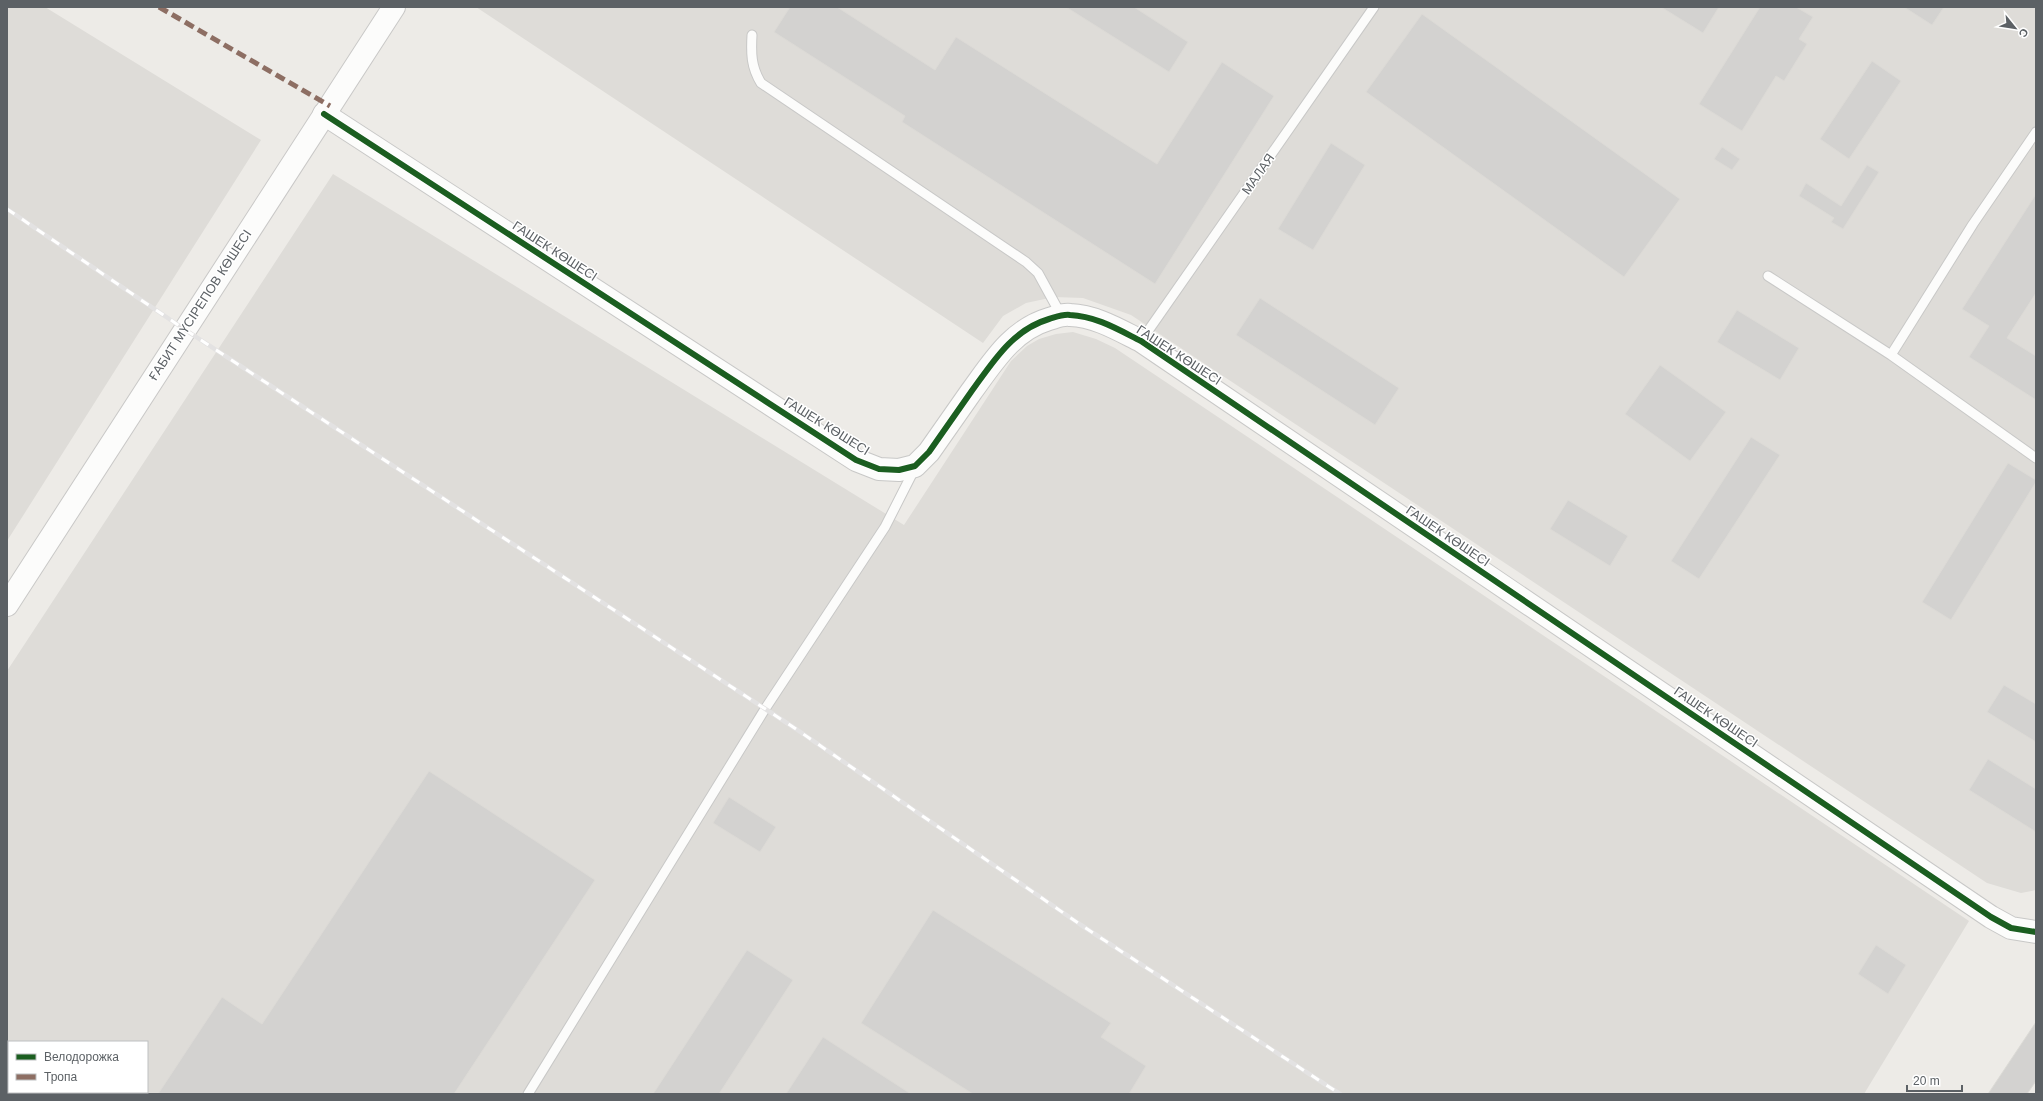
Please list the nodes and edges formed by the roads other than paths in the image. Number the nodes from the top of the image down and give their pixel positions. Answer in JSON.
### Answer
{"nodes":[{"id":1,"x":394,"y":7,"type":"edge"},
{"id":2,"x":1374,"y":7,"type":"edge"},
{"id":3,"x":752,"y":35,"type":"dead end"},
{"id":4,"x":324,"y":114,"type":"junction"},
{"id":5,"x":2036,"y":132,"type":"edge"},
{"id":6,"x":1768,"y":276,"type":"dead end"},
{"id":7,"x":1061,"y":315,"type":"junction"},
{"id":8,"x":1141,"y":341,"type":"junction"},
{"id":9,"x":1891,"y":355,"type":"junction"},
{"id":10,"x":2036,"y":458,"type":"edge"},
{"id":11,"x":915,"y":466,"type":"junction"},
{"id":12,"x":7,"y":605,"type":"edge"},
{"id":13,"x":2036,"y":932,"type":"edge"},
{"id":14,"x":528,"y":1094,"type":"edge"}],
"edges":[{"from":1,"to":4,"type":"street","name":"ҒАБИТ МҮСІРЕПОВ КӨШЕСІ"},
{"from":2,"to":8,"type":"lane","name":"МАЛАЯ"},
{"from":3,"to":7,"type":"lane"},
{"from":4,"to":11,"type":"street","name":"ГАШЕК КӨШЕСІ"},
{"from":4,"to":12,"type":"street","name":"ҒАБИТ МҮСІРЕПОВ КӨШЕСІ"},
{"from":5,"to":9,"type":"lane"},
{"from":6,"to":9,"type":"lane"},
{"from":7,"to":8,"type":"street","name":"ГАШЕК КӨШЕСІ"},
{"from":7,"to":11,"type":"street","name":"ГАШЕК КӨШЕСІ"},
{"from":8,"to":13,"type":"street","name":"ГАШЕК КӨШЕСІ"},
{"from":9,"to":10,"type":"lane"},
{"from":11,"to":14,"type":"lane"}]}
